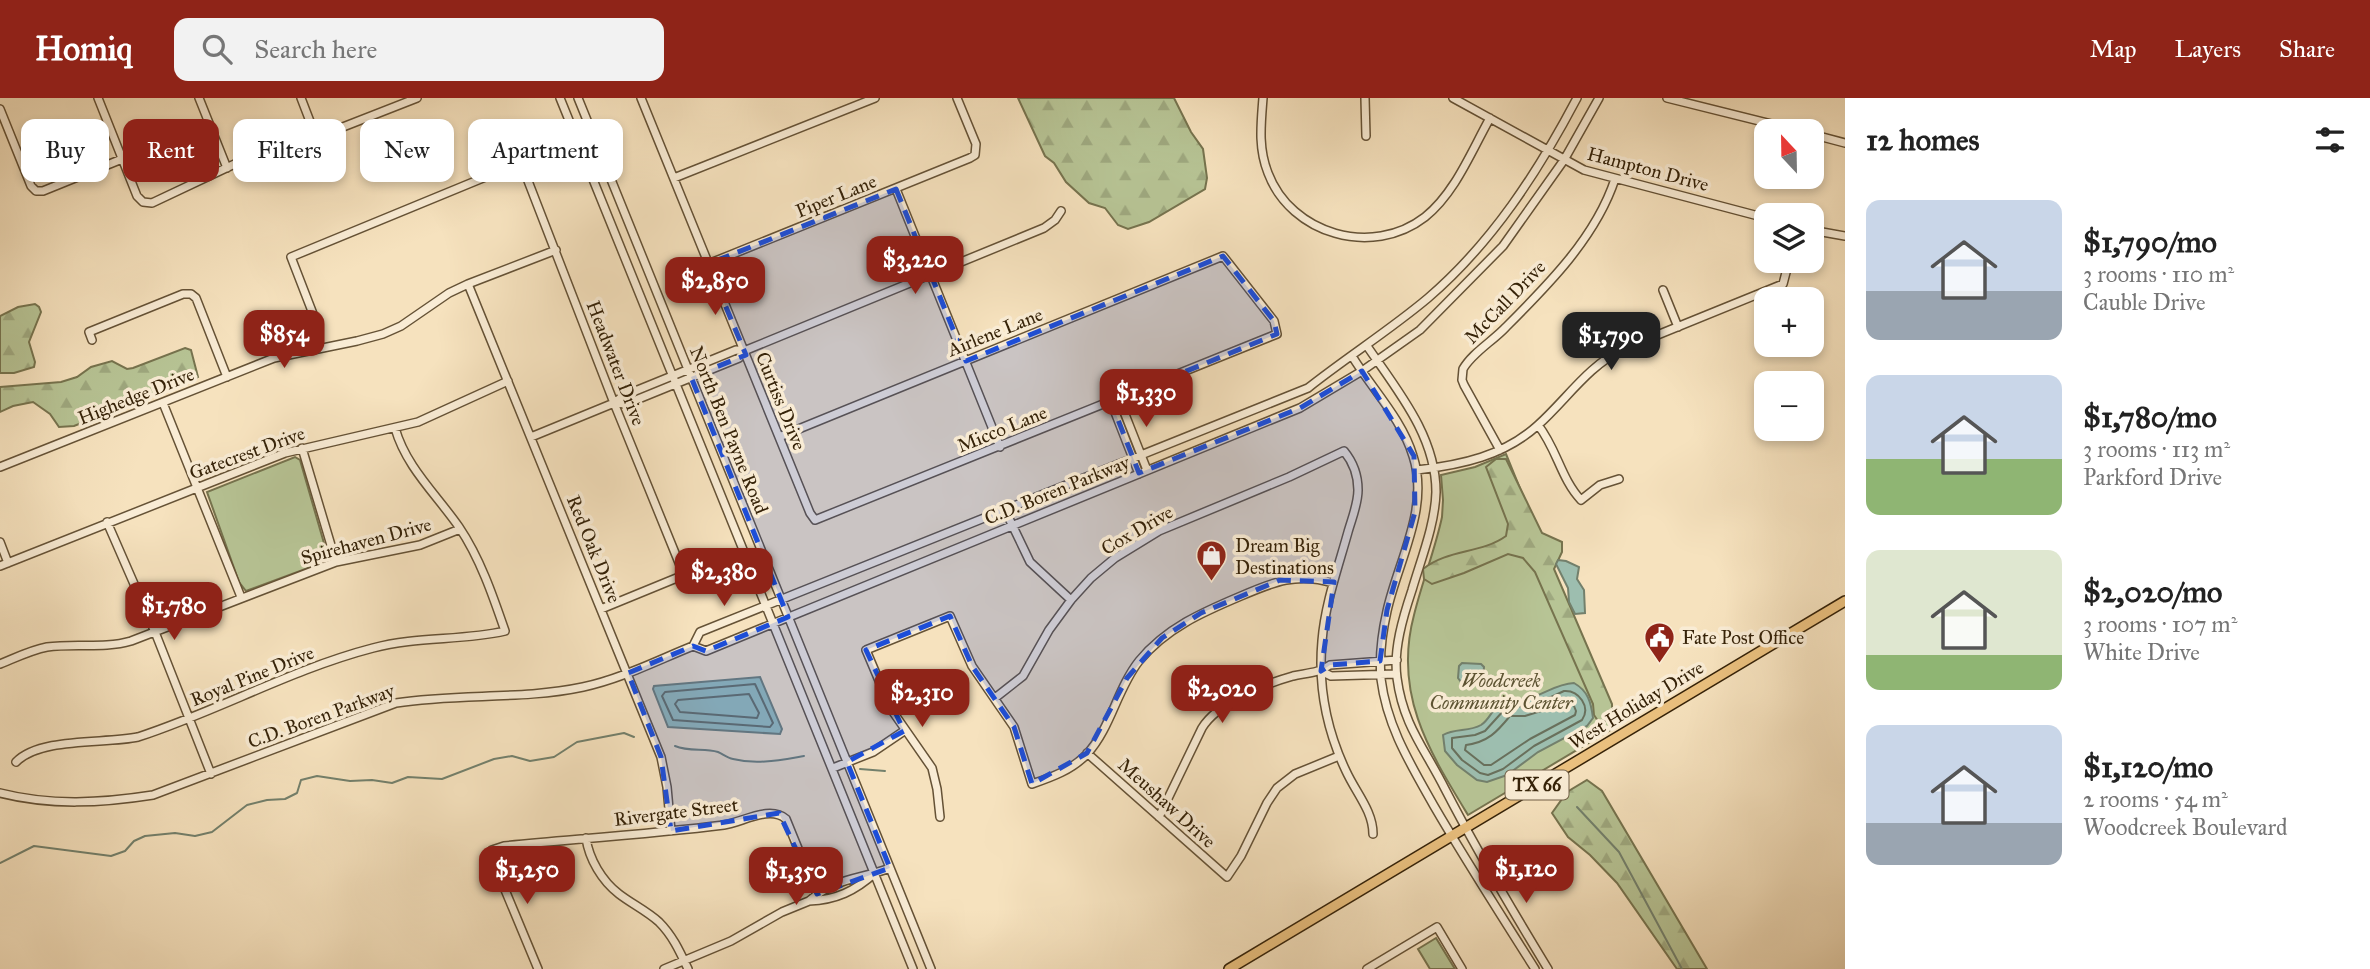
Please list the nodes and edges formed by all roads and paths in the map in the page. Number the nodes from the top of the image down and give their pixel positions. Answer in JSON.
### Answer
{"nodes":[{"id":1,"x":98,"y":98,"type":"edge"},
{"id":2,"x":199,"y":98,"type":"edge"},
{"id":3,"x":301,"y":98,"type":"edge"},
{"id":4,"x":417,"y":98,"type":"edge"},
{"id":5,"x":560,"y":98,"type":"edge"},
{"id":6,"x":578,"y":98,"type":"edge"},
{"id":7,"x":641,"y":98,"type":"edge"},
{"id":8,"x":875,"y":98,"type":"edge"},
{"id":9,"x":957,"y":98,"type":"edge"},
{"id":10,"x":1263,"y":98,"type":"edge"},
{"id":11,"x":1365,"y":98,"type":"edge"},
{"id":12,"x":1453,"y":98,"type":"edge"},
{"id":13,"x":1577,"y":98,"type":"edge"},
{"id":14,"x":1599,"y":98,"type":"edge"},
{"id":15,"x":1667,"y":98,"type":"edge"},
{"id":16,"x":0,"y":109,"type":"edge"},
{"id":17,"x":1490,"y":118,"type":"junction"},
{"id":18,"x":309,"y":119,"type":"edge"},
{"id":19,"x":1754,"y":120,"type":"edge"},
{"id":20,"x":346,"y":125,"type":"edge"},
{"id":21,"x":1366,"y":136,"type":"dead end"},
{"id":22,"x":1824,"y":137,"type":"edge"},
{"id":23,"x":1845,"y":143,"type":"edge"},
{"id":24,"x":1549,"y":151,"type":"junction"},
{"id":25,"x":122,"y":159,"type":"junction"},
{"id":26,"x":1563,"y":160,"type":"junction"},
{"id":27,"x":233,"y":165,"type":"edge"},
{"id":28,"x":227,"y":168,"type":"junction"},
{"id":29,"x":674,"y":178,"type":"junction"},
{"id":30,"x":1615,"y":179,"type":"junction"},
{"id":31,"x":897,"y":189,"type":"junction"},
{"id":32,"x":1061,"y":211,"type":"dead end"},
{"id":33,"x":1754,"y":215,"type":"edge"},
{"id":34,"x":1824,"y":232,"type":"edge"},
{"id":35,"x":1845,"y":236,"type":"edge"},
{"id":36,"x":556,"y":250,"type":"junction"},
{"id":37,"x":708,"y":264,"type":"junction"},
{"id":38,"x":1786,"y":273,"type":"edge"},
{"id":39,"x":931,"y":274,"type":"junction"},
{"id":40,"x":468,"y":284,"type":"junction"},
{"id":41,"x":1663,"y":290,"type":"dead end"},
{"id":42,"x":1678,"y":327,"type":"junction"},
{"id":43,"x":1278,"y":334,"type":"joint"},
{"id":44,"x":92,"y":340,"type":"dead end"},
{"id":45,"x":1367,"y":346,"type":"junction"},
{"id":46,"x":318,"y":349,"type":"junction"},
{"id":47,"x":744,"y":351,"type":"junction"},
{"id":48,"x":1352,"y":356,"type":"junction"},
{"id":49,"x":966,"y":361,"type":"junction"},
{"id":50,"x":1377,"y":361,"type":"junction"},
{"id":51,"x":1362,"y":371,"type":"junction"},
{"id":52,"x":689,"y":374,"type":"junction"},
{"id":53,"x":227,"y":377,"type":"junction"},
{"id":54,"x":675,"y":379,"type":"junction"},
{"id":55,"x":508,"y":381,"type":"junction"},
{"id":56,"x":1115,"y":401,"type":"junction"},
{"id":57,"x":163,"y":403,"type":"junction"},
{"id":58,"x":614,"y":403,"type":"junction"},
{"id":59,"x":1538,"y":425,"type":"junction"},
{"id":60,"x":394,"y":428,"type":"junction"},
{"id":61,"x":531,"y":437,"type":"junction"},
{"id":62,"x":779,"y":437,"type":"junction"},
{"id":63,"x":1000,"y":447,"type":"junction"},
{"id":64,"x":302,"y":448,"type":"junction"},
{"id":65,"x":1500,"y":450,"type":"junction"},
{"id":66,"x":1137,"y":457,"type":"junction"},
{"id":67,"x":0,"y":467,"type":"edge"},
{"id":68,"x":1434,"y":468,"type":"junction"},
{"id":69,"x":1417,"y":470,"type":"junction"},
{"id":70,"x":1143,"y":472,"type":"junction"},
{"id":71,"x":1619,"y":479,"type":"dead end"},
{"id":72,"x":197,"y":487,"type":"junction"},
{"id":73,"x":1005,"y":510,"type":"junction"},
{"id":74,"x":815,"y":520,"type":"joint"},
{"id":75,"x":107,"y":522,"type":"junction"},
{"id":76,"x":1012,"y":526,"type":"junction"},
{"id":77,"x":460,"y":529,"type":"junction"},
{"id":78,"x":0,"y":542,"type":"edge"},
{"id":79,"x":336,"y":562,"type":"junction"},
{"id":80,"x":4,"y":564,"type":"edge"},
{"id":81,"x":1333,"y":583,"type":"junction"},
{"id":82,"x":1393,"y":590,"type":"junction"},
{"id":83,"x":1410,"y":596,"type":"junction"},
{"id":84,"x":241,"y":597,"type":"junction"},
{"id":85,"x":781,"y":599,"type":"junction"},
{"id":86,"x":1071,"y":600,"type":"junction"},
{"id":87,"x":1845,"y":601,"type":"edge"},
{"id":88,"x":768,"y":605,"type":"junction"},
{"id":89,"x":601,"y":609,"type":"junction"},
{"id":90,"x":788,"y":617,"type":"junction"},
{"id":91,"x":774,"y":622,"type":"junction"},
{"id":92,"x":155,"y":632,"type":"junction"},
{"id":93,"x":693,"y":646,"type":"junction"},
{"id":94,"x":1397,"y":660,"type":"junction"},
{"id":95,"x":1380,"y":662,"type":"junction"},
{"id":96,"x":0,"y":664,"type":"edge"},
{"id":97,"x":1321,"y":671,"type":"junction"},
{"id":98,"x":628,"y":673,"type":"junction"},
{"id":99,"x":1381,"y":673,"type":"junction"},
{"id":100,"x":1396,"y":674,"type":"junction"},
{"id":101,"x":995,"y":698,"type":"junction"},
{"id":102,"x":189,"y":719,"type":"junction"},
{"id":103,"x":905,"y":731,"type":"junction"},
{"id":104,"x":1087,"y":753,"type":"junction"},
{"id":105,"x":1339,"y":756,"type":"junction"},
{"id":106,"x":16,"y":762,"type":"dead end"},
{"id":107,"x":847,"y":762,"type":"junction"},
{"id":108,"x":833,"y":768,"type":"junction"},
{"id":109,"x":211,"y":774,"type":"junction"},
{"id":110,"x":0,"y":793,"type":"edge"},
{"id":111,"x":940,"y":817,"type":"dead end"},
{"id":112,"x":1159,"y":817,"type":"junction"},
{"id":113,"x":1464,"y":829,"type":"junction"},
{"id":114,"x":671,"y":831,"type":"junction"},
{"id":115,"x":1373,"y":834,"type":"dead end"},
{"id":116,"x":1452,"y":837,"type":"junction"},
{"id":117,"x":586,"y":838,"type":"junction"},
{"id":118,"x":890,"y":868,"type":"junction"},
{"id":119,"x":875,"y":873,"type":"junction"},
{"id":120,"x":818,"y":897,"type":"junction"},
{"id":121,"x":684,"y":961,"type":"junction"},
{"id":122,"x":538,"y":969,"type":"edge"},
{"id":123,"x":664,"y":969,"type":"edge"},
{"id":124,"x":688,"y":969,"type":"edge"},
{"id":125,"x":914,"y":969,"type":"edge"},
{"id":126,"x":931,"y":969,"type":"edge"},
{"id":127,"x":1231,"y":969,"type":"edge"},
{"id":128,"x":1367,"y":969,"type":"edge"},
{"id":129,"x":1462,"y":969,"type":"edge"},
{"id":130,"x":1535,"y":969,"type":"edge"},
{"id":131,"x":1548,"y":969,"type":"edge"}],
"edges":[{"from":1,"to":25,"type":"street"},
{"from":2,"to":28,"type":"street"},
{"from":3,"to":18,"type":"street"},
{"from":4,"to":20,"type":"street"},
{"from":5,"to":54,"type":"street","name":"North Ben Payne Road"},
{"from":6,"to":52,"type":"street","name":"North Ben Payne Road"},
{"from":7,"to":29,"type":"street","name":"Curtiss Drive"},
{"from":8,"to":29,"type":"street"},
{"from":9,"to":31,"type":"street","name":"Piper Lane"},
{"from":10,"to":17,"type":"street"},
{"from":11,"to":21,"type":"street"},
{"from":12,"to":17,"type":"street","name":"Hampton Drive"},
{"from":13,"to":24,"type":"street","name":"C.D. Boren Parkway"},
{"from":14,"to":26,"type":"street","name":"C.D. Boren Parkway"},
{"from":15,"to":19,"type":"street"},
{"from":16,"to":25,"type":"street"},
{"from":17,"to":24,"type":"street","name":"Hampton Drive"},
{"from":22,"to":23,"type":"street"},
{"from":24,"to":26,"type":"street","name":"Hampton Drive"},
{"from":24,"to":45,"type":"street","name":"C.D. Boren Parkway"},
{"from":25,"to":28,"type":"street"},
{"from":26,"to":30,"type":"street","name":"Hampton Drive"},
{"from":26,"to":50,"type":"street","name":"C.D. Boren Parkway"},
{"from":27,"to":28,"type":"street"},
{"from":29,"to":37,"type":"street","name":"Curtiss Drive"},
{"from":30,"to":33,"type":"street","name":"Hampton Drive"},
{"from":30,"to":65,"type":"street","name":"McCall Drive"},
{"from":31,"to":37,"type":"street","name":"Piper Lane"},
{"from":31,"to":39,"type":"street"},
{"from":32,"to":39,"type":"street"},
{"from":34,"to":35,"type":"street"},
{"from":36,"to":40,"type":"street","name":"Highedge Drive"},
{"from":36,"to":46,"type":"street","name":"Headwater Drive"},
{"from":36,"to":58,"type":"street","name":"Headwater Drive"},
{"from":37,"to":47,"type":"street","name":"Curtiss Drive"},
{"from":38,"to":42,"type":"street"},
{"from":39,"to":47,"type":"street"},
{"from":39,"to":49,"type":"street"},
{"from":40,"to":46,"type":"street","name":"Highedge Drive"},
{"from":40,"to":55,"type":"street","name":"Red Oak Drive"},
{"from":41,"to":42,"type":"street"},
{"from":42,"to":59,"type":"street"},
{"from":43,"to":49,"type":"street","name":"Airlene Lane"},
{"from":43,"to":56,"type":"street","name":"Micco Lane"},
{"from":44,"to":53,"type":"street"},
{"from":45,"to":48,"type":"street","name":"C.D. Boren Parkway"},
{"from":45,"to":50,"type":"street"},
{"from":46,"to":53,"type":"street","name":"Highedge Drive"},
{"from":47,"to":52,"type":"street"},
{"from":47,"to":62,"type":"street","name":"Curtiss Drive"},
{"from":48,"to":51,"type":"street"},
{"from":48,"to":66,"type":"street","name":"C.D. Boren Parkway"},
{"from":49,"to":62,"type":"street","name":"Airlene Lane"},
{"from":49,"to":63,"type":"street"},
{"from":50,"to":51,"type":"street","name":"C.D. Boren Parkway"},
{"from":50,"to":68,"type":"street"},
{"from":51,"to":69,"type":"street"},
{"from":51,"to":70,"type":"street","name":"C.D. Boren Parkway"},
{"from":52,"to":54,"type":"street"},
{"from":52,"to":85,"type":"street","name":"North Ben Payne Road"},
{"from":53,"to":57,"type":"street","name":"Highedge Drive"},
{"from":54,"to":58,"type":"street"},
{"from":54,"to":88,"type":"street","name":"North Ben Payne Road"},
{"from":55,"to":60,"type":"street","name":"Gatecrest Drive"},
{"from":55,"to":61,"type":"street","name":"Red Oak Drive"},
{"from":56,"to":63,"type":"street","name":"Micco Lane"},
{"from":56,"to":66,"type":"street"},
{"from":57,"to":67,"type":"street","name":"Highedge Drive"},
{"from":57,"to":72,"type":"street"},
{"from":58,"to":61,"type":"street"},
{"from":58,"to":89,"type":"street","name":"Headwater Drive"},
{"from":59,"to":65,"type":"street"},
{"from":59,"to":71,"type":"street"},
{"from":60,"to":64,"type":"street","name":"Gatecrest Drive"},
{"from":60,"to":77,"type":"street"},
{"from":61,"to":89,"type":"street","name":"Red Oak Drive"},
{"from":62,"to":74,"type":"street","name":"Curtiss Drive"},
{"from":63,"to":74,"type":"street","name":"Micco Lane"},
{"from":64,"to":72,"type":"street","name":"Gatecrest Drive"},
{"from":64,"to":79,"type":"street"},
{"from":65,"to":68,"type":"street"},
{"from":66,"to":70,"type":"street"},
{"from":66,"to":73,"type":"street","name":"C.D. Boren Parkway"},
{"from":68,"to":69,"type":"street"},
{"from":68,"to":83,"type":"street"},
{"from":69,"to":82,"type":"street"},
{"from":70,"to":76,"type":"street","name":"C.D. Boren Parkway"},
{"from":72,"to":75,"type":"street","name":"Gatecrest Drive"},
{"from":72,"to":84,"type":"street"},
{"from":73,"to":76,"type":"street"},
{"from":73,"to":85,"type":"street","name":"C.D. Boren Parkway"},
{"from":75,"to":80,"type":"street","name":"Gatecrest Drive"},
{"from":75,"to":92,"type":"street"},
{"from":76,"to":86,"type":"street"},
{"from":76,"to":90,"type":"street","name":"C.D. Boren Parkway"},
{"from":77,"to":79,"type":"street","name":"Spirehaven Drive"},
{"from":77,"to":102,"type":"street","name":"Royal Pine Drive"},
{"from":78,"to":80,"type":"street"},
{"from":79,"to":84,"type":"street","name":"Spirehaven Drive"},
{"from":81,"to":86,"type":"street","name":"Cox Drive"},
{"from":81,"to":97,"type":"street"},
{"from":81,"to":104,"type":"street"},
{"from":82,"to":83,"type":"street"},
{"from":82,"to":95,"type":"street"},
{"from":83,"to":94,"type":"street"},
{"from":84,"to":92,"type":"street","name":"Spirehaven Drive"},
{"from":85,"to":88,"type":"street","name":"C.D. Boren Parkway"},
{"from":85,"to":90,"type":"street","name":"North Ben Payne Road"},
{"from":86,"to":101,"type":"street","name":"Cox Drive"},
{"from":87,"to":113,"type":"main road","name":"West Holiday Drive","number":"TX 66"},
{"from":88,"to":91,"type":"street","name":"North Ben Payne Road"},
{"from":88,"to":93,"type":"street","name":"C.D. Boren Parkway"},
{"from":89,"to":98,"type":"street","name":"Red Oak Drive"},
{"from":90,"to":91,"type":"street","name":"C.D. Boren Parkway"},
{"from":90,"to":107,"type":"street","name":"North Ben Payne Road"},
{"from":91,"to":93,"type":"street","name":"C.D. Boren Parkway"},
{"from":91,"to":108,"type":"street","name":"North Ben Payne Road"},
{"from":92,"to":96,"type":"street","name":"Spirehaven Drive"},
{"from":92,"to":102,"type":"street"},
{"from":93,"to":98,"type":"street","name":"C.D. Boren Parkway"},
{"from":94,"to":95,"type":"street"},
{"from":94,"to":100,"type":"street"},
{"from":95,"to":97,"type":"street"},
{"from":95,"to":99,"type":"street"},
{"from":97,"to":99,"type":"street"},
{"from":97,"to":105,"type":"street"},
{"from":97,"to":112,"type":"street"},
{"from":98,"to":109,"type":"street","name":"C.D. Boren Parkway"},
{"from":98,"to":114,"type":"street","name":"Red Oak Drive"},
{"from":99,"to":100,"type":"street"},
{"from":99,"to":116,"type":"street"},
{"from":100,"to":113,"type":"street"},
{"from":101,"to":103,"type":"street"},
{"from":101,"to":104,"type":"street"},
{"from":102,"to":106,"type":"street","name":"Royal Pine Drive"},
{"from":102,"to":109,"type":"street"},
{"from":103,"to":107,"type":"street"},
{"from":103,"to":111,"type":"street"},
{"from":104,"to":112,"type":"street","name":"Meushaw Drive"},
{"from":105,"to":112,"type":"street","name":"Meushaw Drive"},
{"from":105,"to":115,"type":"street"},
{"from":107,"to":108,"type":"street"},
{"from":107,"to":118,"type":"street","name":"North Ben Payne Road"},
{"from":108,"to":119,"type":"street","name":"North Ben Payne Road"},
{"from":109,"to":110,"type":"street","name":"C.D. Boren Parkway"},
{"from":113,"to":116,"type":"main road","name":"West Holiday Drive","number":"TX 66"},
{"from":113,"to":131,"type":"street"},
{"from":114,"to":117,"type":"street","name":"Rivergate Street"},
{"from":114,"to":120,"type":"street","name":"Rivergate Street"},
{"from":116,"to":127,"type":"main road","name":"West Holiday Drive","number":"TX 66"},
{"from":116,"to":130,"type":"street"},
{"from":117,"to":121,"type":"street"},
{"from":117,"to":122,"type":"street","name":"Rivergate Street"},
{"from":118,"to":119,"type":"street"},
{"from":118,"to":126,"type":"street","name":"North Ben Payne Road"},
{"from":119,"to":120,"type":"street"},
{"from":119,"to":120,"type":"street"},
{"from":119,"to":125,"type":"street","name":"North Ben Payne Road"},
{"from":120,"to":121,"type":"street"},
{"from":121,"to":123,"type":"street"},
{"from":121,"to":124,"type":"street"},
{"from":128,"to":129,"type":"street"}]}
